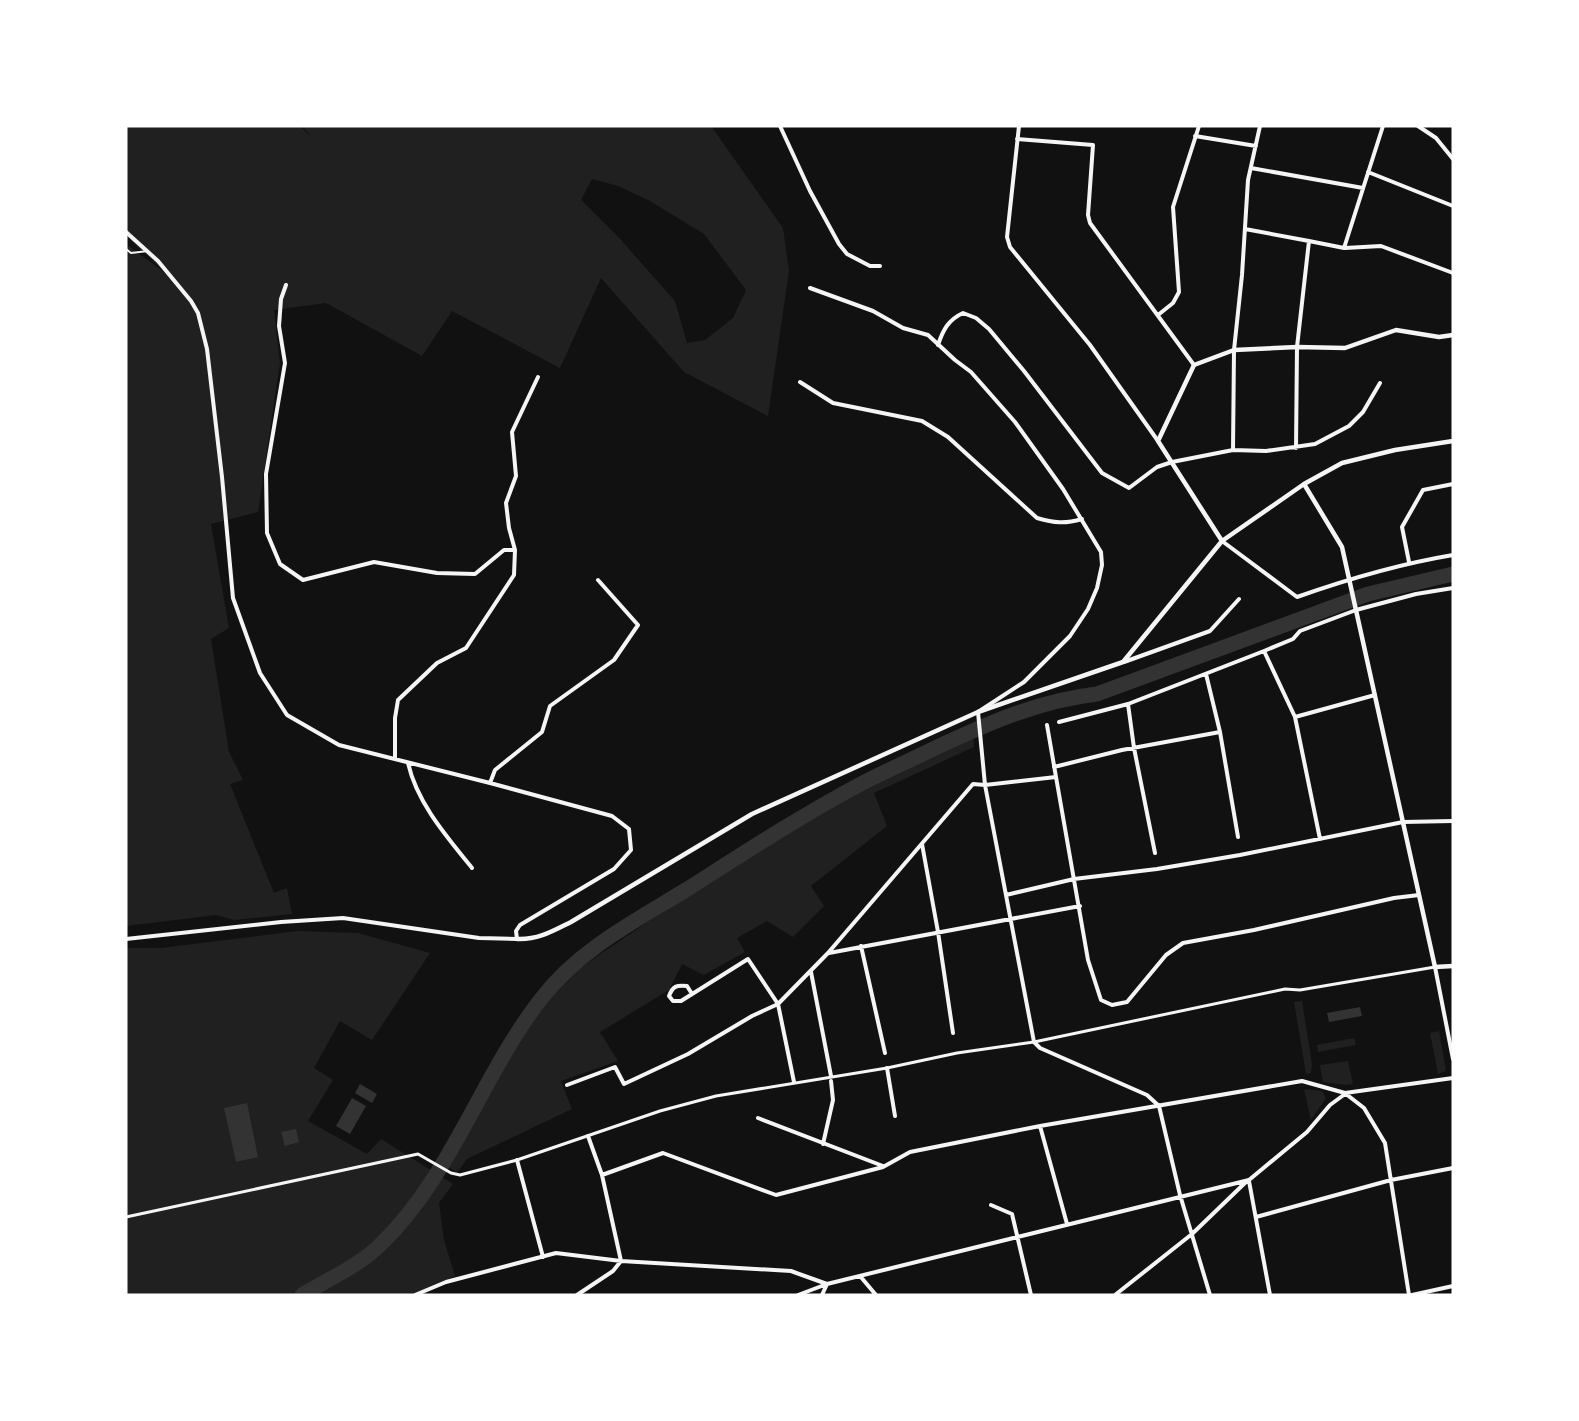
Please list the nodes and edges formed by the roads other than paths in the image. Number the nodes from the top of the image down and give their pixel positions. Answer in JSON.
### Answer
{"nodes":[{"id":1,"x":780,"y":126,"type":"edge"},
{"id":2,"x":1019,"y":126,"type":"edge"},
{"id":3,"x":1199,"y":126,"type":"edge"},
{"id":4,"x":1260,"y":126,"type":"edge"},
{"id":5,"x":1383,"y":126,"type":"edge"},
{"id":6,"x":1418,"y":126,"type":"edge"},
{"id":7,"x":1195,"y":136,"type":"junction"},
{"id":8,"x":1017,"y":139,"type":"junction"},
{"id":9,"x":1256,"y":146,"type":"junction"},
{"id":10,"x":1453,"y":159,"type":"edge"},
{"id":11,"x":1251,"y":168,"type":"junction"},
{"id":12,"x":1368,"y":172,"type":"junction"},
{"id":13,"x":1363,"y":188,"type":"junction"},
{"id":14,"x":1453,"y":206,"type":"edge"},
{"id":15,"x":1245,"y":229,"type":"junction"},
{"id":16,"x":126,"y":232,"type":"edge"},
{"id":17,"x":1309,"y":241,"type":"junction"},
{"id":18,"x":1344,"y":248,"type":"junction"},
{"id":19,"x":126,"y":249,"type":"edge"},
{"id":20,"x":148,"y":251,"type":"junction"},
{"id":21,"x":880,"y":266,"type":"dead end"},
{"id":22,"x":1453,"y":273,"type":"edge"},
{"id":23,"x":286,"y":285,"type":"dead end"},
{"id":24,"x":810,"y":288,"type":"dead end"},
{"id":25,"x":1158,"y":315,"type":"junction"},
{"id":26,"x":1453,"y":335,"type":"edge"},
{"id":27,"x":938,"y":345,"type":"junction"},
{"id":28,"x":1297,"y":347,"type":"junction"},
{"id":29,"x":1234,"y":350,"type":"junction"},
{"id":30,"x":1194,"y":365,"type":"junction"},
{"id":31,"x":538,"y":377,"type":"dead end"},
{"id":32,"x":800,"y":382,"type":"dead end"},
{"id":33,"x":1380,"y":383,"type":"dead end"},
{"id":34,"x":1158,"y":441,"type":"junction"},
{"id":35,"x":1453,"y":441,"type":"edge"},
{"id":36,"x":1296,"y":448,"type":"junction"},
{"id":37,"x":1233,"y":450,"type":"junction"},
{"id":38,"x":1172,"y":462,"type":"junction"},
{"id":39,"x":1304,"y":484,"type":"junction"},
{"id":40,"x":1453,"y":484,"type":"edge"},
{"id":41,"x":1082,"y":519,"type":"junction"},
{"id":42,"x":1222,"y":541,"type":"junction"},
{"id":43,"x":515,"y":550,"type":"junction"},
{"id":44,"x":1453,"y":555,"type":"edge"},
{"id":45,"x":1409,"y":562,"type":"junction"},
{"id":46,"x":598,"y":580,"type":"dead end"},
{"id":47,"x":1350,"y":581,"type":"junction"},
{"id":48,"x":1453,"y":588,"type":"edge"},
{"id":49,"x":1239,"y":599,"type":"dead end"},
{"id":50,"x":1356,"y":610,"type":"junction"},
{"id":51,"x":1264,"y":651,"type":"junction"},
{"id":52,"x":1123,"y":662,"type":"junction"},
{"id":53,"x":1206,"y":674,"type":"junction"},
{"id":54,"x":1375,"y":695,"type":"junction"},
{"id":55,"x":1128,"y":704,"type":"junction"},
{"id":56,"x":978,"y":712,"type":"junction"},
{"id":57,"x":1295,"y":717,"type":"junction"},
{"id":58,"x":1059,"y":722,"type":"dead end"},
{"id":59,"x":1047,"y":725,"type":"dead end"},
{"id":60,"x":1220,"y":732,"type":"junction"},
{"id":61,"x":1134,"y":748,"type":"junction"},
{"id":62,"x":395,"y":759,"type":"junction"},
{"id":63,"x":408,"y":763,"type":"junction"},
{"id":64,"x":1054,"y":767,"type":"junction"},
{"id":65,"x":1056,"y":777,"type":"junction"},
{"id":66,"x":490,"y":783,"type":"junction"},
{"id":67,"x":985,"y":785,"type":"junction"},
{"id":68,"x":1453,"y":821,"type":"edge"},
{"id":69,"x":1403,"y":822,"type":"junction"},
{"id":70,"x":1238,"y":837,"type":"dead end"},
{"id":71,"x":1320,"y":839,"type":"junction"},
{"id":72,"x":921,"y":843,"type":"junction"},
{"id":73,"x":1155,"y":853,"type":"dead end"},
{"id":74,"x":472,"y":868,"type":"dead end"},
{"id":75,"x":1074,"y":879,"type":"junction"},
{"id":76,"x":1006,"y":895,"type":"junction"},
{"id":77,"x":1419,"y":895,"type":"junction"},
{"id":78,"x":1080,"y":906,"type":"junction"},
{"id":79,"x":1010,"y":920,"type":"junction"},
{"id":80,"x":938,"y":932,"type":"junction"},
{"id":81,"x":126,"y":939,"type":"edge"},
{"id":82,"x":517,"y":939,"type":"junction"},
{"id":83,"x":861,"y":945,"type":"junction"},
{"id":84,"x":828,"y":953,"type":"junction"},
{"id":85,"x":1453,"y":966,"type":"edge"},
{"id":86,"x":1435,"y":967,"type":"junction"},
{"id":87,"x":811,"y":971,"type":"junction"},
{"id":88,"x":692,"y":994,"type":"junction"},
{"id":89,"x":778,"y":1004,"type":"junction"},
{"id":90,"x":953,"y":1033,"type":"dead end"},
{"id":91,"x":1034,"y":1042,"type":"junction"},
{"id":92,"x":885,"y":1053,"type":"dead end"},
{"id":93,"x":1453,"y":1059,"type":"edge"},
{"id":94,"x":887,"y":1068,"type":"junction"},
{"id":95,"x":831,"y":1078,"type":"junction"},
{"id":96,"x":1453,"y":1078,"type":"edge"},
{"id":97,"x":794,"y":1082,"type":"junction"},
{"id":98,"x":567,"y":1085,"type":"dead end"},
{"id":99,"x":1345,"y":1093,"type":"junction"},
{"id":100,"x":1159,"y":1106,"type":"junction"},
{"id":101,"x":895,"y":1116,"type":"dead end"},
{"id":102,"x":758,"y":1118,"type":"dead end"},
{"id":103,"x":1040,"y":1126,"type":"junction"},
{"id":104,"x":588,"y":1136,"type":"junction"},
{"id":105,"x":824,"y":1144,"type":"junction"},
{"id":106,"x":517,"y":1160,"type":"junction"},
{"id":107,"x":883,"y":1167,"type":"junction"},
{"id":108,"x":1453,"y":1168,"type":"edge"},
{"id":109,"x":602,"y":1175,"type":"junction"},
{"id":110,"x":1249,"y":1180,"type":"junction"},
{"id":111,"x":1391,"y":1180,"type":"junction"},
{"id":112,"x":1180,"y":1195,"type":"junction"},
{"id":113,"x":991,"y":1205,"type":"dead end"},
{"id":114,"x":126,"y":1217,"type":"edge"},
{"id":115,"x":1256,"y":1217,"type":"junction"},
{"id":116,"x":1067,"y":1224,"type":"junction"},
{"id":117,"x":1192,"y":1234,"type":"junction"},
{"id":118,"x":1018,"y":1237,"type":"junction"},
{"id":119,"x":543,"y":1257,"type":"junction"},
{"id":120,"x":621,"y":1261,"type":"junction"},
{"id":121,"x":860,"y":1276,"type":"junction"},
{"id":122,"x":827,"y":1284,"type":"junction"},
{"id":123,"x":1453,"y":1286,"type":"edge"},
{"id":124,"x":416,"y":1295,"type":"edge"},
{"id":125,"x":577,"y":1295,"type":"edge"},
{"id":126,"x":798,"y":1295,"type":"edge"},
{"id":127,"x":822,"y":1295,"type":"edge"},
{"id":128,"x":876,"y":1295,"type":"edge"},
{"id":129,"x":1031,"y":1295,"type":"edge"},
{"id":130,"x":1115,"y":1295,"type":"edge"},
{"id":131,"x":1210,"y":1295,"type":"edge"},
{"id":132,"x":1270,"y":1295,"type":"edge"},
{"id":133,"x":1411,"y":1295,"type":"edge"}],
"edges":[{"from":1,"to":21,"type":"street"},
{"from":2,"to":8,"type":"street"},
{"from":3,"to":7,"type":"street"},
{"from":4,"to":9,"type":"street"},
{"from":5,"to":12,"type":"street"},
{"from":6,"to":10,"type":"street"},
{"from":7,"to":9,"type":"street"},
{"from":7,"to":25,"type":"street"},
{"from":8,"to":25,"type":"street"},
{"from":8,"to":34,"type":"street"},
{"from":9,"to":11,"type":"street"},
{"from":11,"to":13,"type":"street"},
{"from":11,"to":15,"type":"street"},
{"from":12,"to":13,"type":"street"},
{"from":12,"to":14,"type":"street"},
{"from":13,"to":18,"type":"street"},
{"from":15,"to":17,"type":"street"},
{"from":15,"to":29,"type":"street"},
{"from":16,"to":20,"type":"street"},
{"from":17,"to":18,"type":"street"},
{"from":17,"to":28,"type":"street"},
{"from":18,"to":22,"type":"street"},
{"from":19,"to":20,"type":"lane"},
{"from":20,"to":62,"type":"street"},
{"from":23,"to":43,"type":"street"},
{"from":24,"to":27,"type":"street"},
{"from":25,"to":30,"type":"street"},
{"from":26,"to":28,"type":"street"},
{"from":27,"to":38,"type":"street"},
{"from":27,"to":41,"type":"street"},
{"from":28,"to":29,"type":"street"},
{"from":28,"to":36,"type":"street"},
{"from":29,"to":30,"type":"street"},
{"from":29,"to":37,"type":"street"},
{"from":30,"to":34,"type":"street"},
{"from":31,"to":43,"type":"street"},
{"from":32,"to":41,"type":"street"},
{"from":33,"to":36,"type":"street"},
{"from":34,"to":38,"type":"street"},
{"from":35,"to":39,"type":"street"},
{"from":36,"to":37,"type":"street"},
{"from":37,"to":38,"type":"street"},
{"from":38,"to":42,"type":"street"},
{"from":39,"to":42,"type":"street"},
{"from":39,"to":47,"type":"street"},
{"from":40,"to":45,"type":"street"},
{"from":41,"to":56,"type":"street"},
{"from":42,"to":47,"type":"street"},
{"from":42,"to":52,"type":"street"},
{"from":43,"to":62,"type":"street"},
{"from":44,"to":45,"type":"street"},
{"from":45,"to":47,"type":"street"},
{"from":46,"to":66,"type":"street"},
{"from":47,"to":50,"type":"street"},
{"from":48,"to":50,"type":"street"},
{"from":49,"to":52,"type":"street"},
{"from":50,"to":51,"type":"street"},
{"from":50,"to":54,"type":"street"},
{"from":51,"to":53,"type":"street"},
{"from":51,"to":57,"type":"street"},
{"from":52,"to":56,"type":"street"},
{"from":53,"to":55,"type":"street"},
{"from":53,"to":60,"type":"street"},
{"from":54,"to":57,"type":"street"},
{"from":54,"to":69,"type":"street"},
{"from":55,"to":58,"type":"street"},
{"from":55,"to":61,"type":"street"},
{"from":56,"to":67,"type":"street"},
{"from":56,"to":82,"type":"street"},
{"from":57,"to":71,"type":"street"},
{"from":59,"to":64,"type":"street"},
{"from":60,"to":61,"type":"street"},
{"from":60,"to":70,"type":"street"},
{"from":61,"to":64,"type":"street"},
{"from":61,"to":73,"type":"street"},
{"from":62,"to":63,"type":"street"},
{"from":63,"to":66,"type":"street"},
{"from":63,"to":74,"type":"street"},
{"from":64,"to":65,"type":"street"},
{"from":65,"to":67,"type":"street"},
{"from":65,"to":75,"type":"street"},
{"from":66,"to":82,"type":"street"},
{"from":67,"to":72,"type":"street"},
{"from":67,"to":76,"type":"street"},
{"from":68,"to":69,"type":"street"},
{"from":69,"to":71,"type":"street"},
{"from":69,"to":77,"type":"street"},
{"from":71,"to":75,"type":"street"},
{"from":72,"to":80,"type":"street"},
{"from":72,"to":84,"type":"street"},
{"from":75,"to":76,"type":"street"},
{"from":75,"to":78,"type":"street"},
{"from":76,"to":79,"type":"street"},
{"from":77,"to":78,"type":"street"},
{"from":77,"to":86,"type":"street"},
{"from":78,"to":79,"type":"street"},
{"from":79,"to":80,"type":"street"},
{"from":79,"to":91,"type":"street"},
{"from":80,"to":83,"type":"street"},
{"from":80,"to":90,"type":"street"},
{"from":81,"to":82,"type":"street"},
{"from":83,"to":84,"type":"street"},
{"from":83,"to":92,"type":"street"},
{"from":84,"to":87,"type":"street"},
{"from":85,"to":86,"type":"street"},
{"from":86,"to":91,"type":"street"},
{"from":86,"to":93,"type":"street"},
{"from":87,"to":89,"type":"street"},
{"from":87,"to":95,"type":"street"},
{"from":88,"to":88,"type":"street"},
{"from":88,"to":89,"type":"street"},
{"from":89,"to":97,"type":"street"},
{"from":89,"to":98,"type":"street"},
{"from":91,"to":94,"type":"street"},
{"from":91,"to":100,"type":"street"},
{"from":94,"to":95,"type":"street"},
{"from":94,"to":101,"type":"street"},
{"from":95,"to":97,"type":"street"},
{"from":95,"to":105,"type":"street"},
{"from":96,"to":99,"type":"street"},
{"from":97,"to":104,"type":"street"},
{"from":99,"to":100,"type":"street"},
{"from":99,"to":110,"type":"street"},
{"from":99,"to":111,"type":"street"},
{"from":100,"to":103,"type":"street"},
{"from":100,"to":112,"type":"street"},
{"from":102,"to":105,"type":"street"},
{"from":103,"to":107,"type":"street"},
{"from":103,"to":116,"type":"street"},
{"from":104,"to":106,"type":"street"},
{"from":104,"to":109,"type":"street"},
{"from":105,"to":107,"type":"street"},
{"from":106,"to":114,"type":"street"},
{"from":106,"to":119,"type":"street"},
{"from":107,"to":109,"type":"street"},
{"from":108,"to":111,"type":"street"},
{"from":109,"to":120,"type":"street"},
{"from":110,"to":112,"type":"street"},
{"from":110,"to":115,"type":"street"},
{"from":110,"to":117,"type":"street"},
{"from":111,"to":115,"type":"street"},
{"from":111,"to":133,"type":"street"},
{"from":112,"to":116,"type":"street"},
{"from":112,"to":117,"type":"street"},
{"from":113,"to":118,"type":"street"},
{"from":115,"to":132,"type":"street"},
{"from":116,"to":118,"type":"street"},
{"from":117,"to":130,"type":"street"},
{"from":117,"to":131,"type":"street"},
{"from":118,"to":121,"type":"street"},
{"from":118,"to":129,"type":"street"},
{"from":119,"to":120,"type":"street"},
{"from":119,"to":124,"type":"street"},
{"from":120,"to":122,"type":"street"},
{"from":120,"to":125,"type":"street"},
{"from":121,"to":122,"type":"street"},
{"from":121,"to":128,"type":"street"},
{"from":122,"to":126,"type":"street"},
{"from":122,"to":127,"type":"street"},
{"from":123,"to":133,"type":"street"}]}
